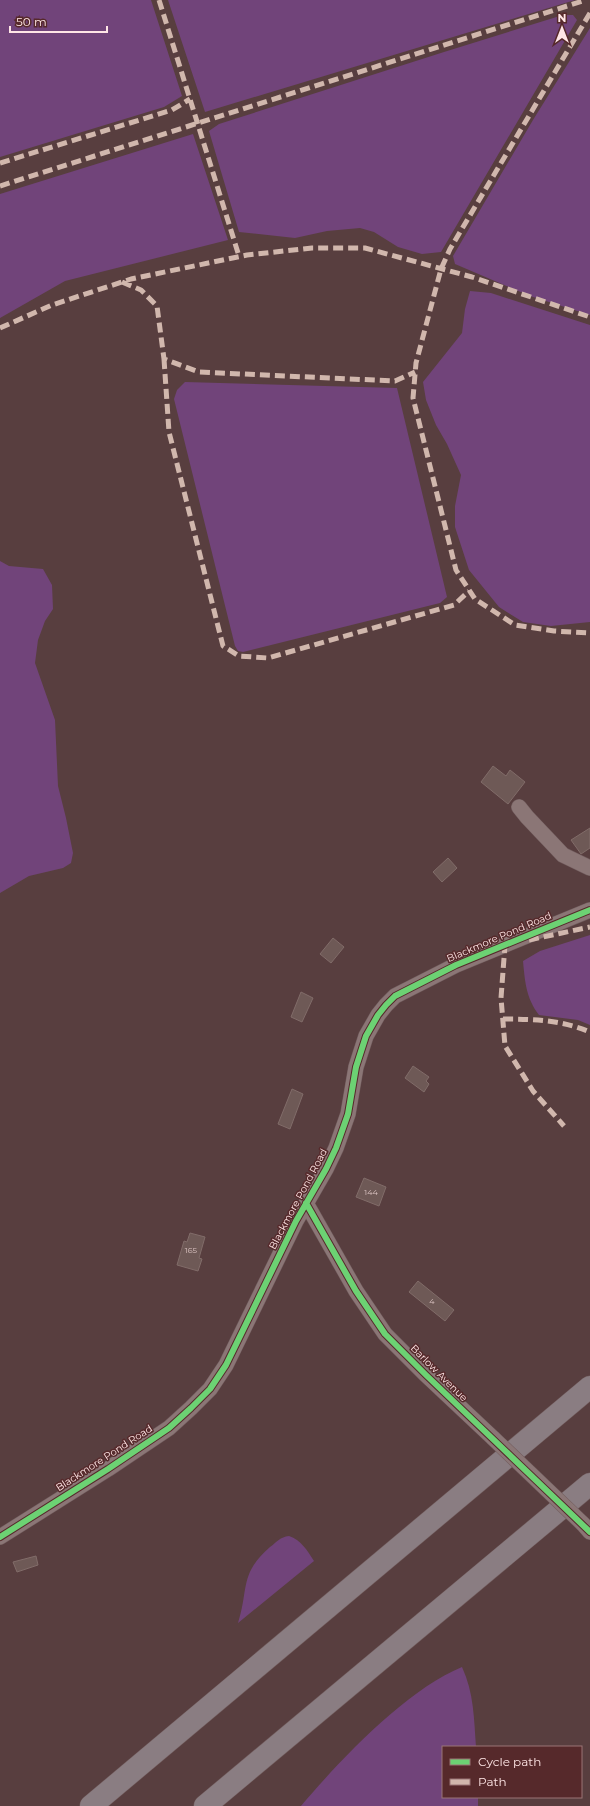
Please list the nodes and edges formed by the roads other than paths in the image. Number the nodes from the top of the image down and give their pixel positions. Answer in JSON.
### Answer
{"nodes":[{"id":1,"x":519,"y":806,"type":"dead end"},
{"id":2,"x":590,"y":868,"type":"edge"},
{"id":3,"x":590,"y":910,"type":"edge"},
{"id":4,"x":306,"y":1203,"type":"junction"},
{"id":5,"x":590,"y":1387,"type":"edge"},
{"id":6,"x":590,"y":1484,"type":"edge"},
{"id":7,"x":587,"y":1528,"type":"edge"},
{"id":8,"x":0,"y":1537,"type":"edge"},
{"id":9,"x":91,"y":1806,"type":"edge"},
{"id":10,"x":205,"y":1806,"type":"edge"}],
"edges":[{"from":1,"to":2,"type":"street"},
{"from":3,"to":4,"type":"street","name":"Blackmore Pond Road"},
{"from":4,"to":7,"type":"street","name":"Barlow Avenue","bridge":true},
{"from":4,"to":8,"type":"street","name":"Blackmore Pond Road"},
{"from":5,"to":9,"type":"highway"},
{"from":6,"to":10,"type":"highway"}]}
